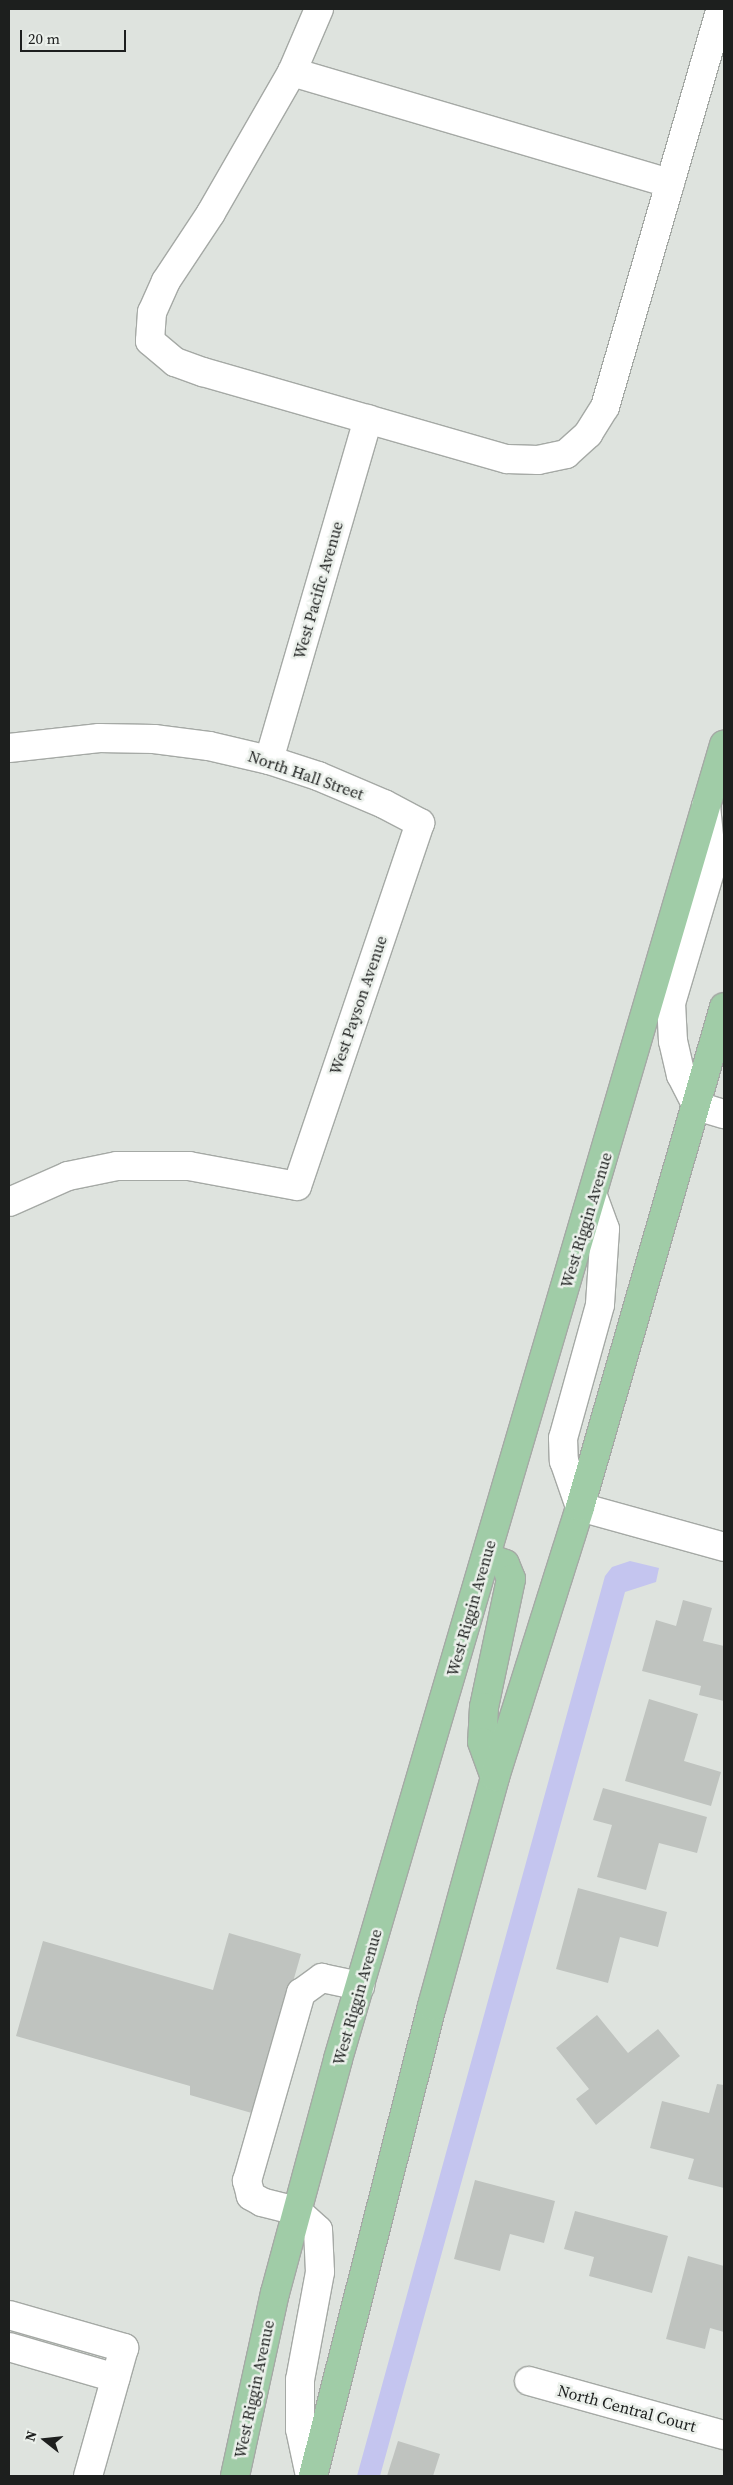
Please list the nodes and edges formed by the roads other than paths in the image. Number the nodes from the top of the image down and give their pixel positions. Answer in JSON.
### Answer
{"nodes":[{"id":1,"x":319,"y":9,"type":"edge"},
{"id":2,"x":721,"y":9,"type":"edge"},
{"id":3,"x":292,"y":72,"type":"junction"},
{"id":4,"x":670,"y":183,"type":"junction"},
{"id":5,"x":368,"y":419,"type":"junction"},
{"id":6,"x":724,"y":745,"type":"edge"},
{"id":7,"x":9,"y":748,"type":"edge"},
{"id":8,"x":269,"y":760,"type":"junction"},
{"id":9,"x":706,"y":806,"type":"junction"},
{"id":10,"x":420,"y":823,"type":"joint"},
{"id":11,"x":724,"y":1007,"type":"edge"},
{"id":12,"x":697,"y":1106,"type":"junction"},
{"id":13,"x":724,"y":1114,"type":"edge"},
{"id":14,"x":593,"y":1196,"type":"junction"},
{"id":15,"x":9,"y":1202,"type":"edge"},
{"id":16,"x":580,"y":1506,"type":"junction"},
{"id":17,"x":724,"y":1547,"type":"edge"},
{"id":18,"x":486,"y":1557,"type":"junction"},
{"id":19,"x":495,"y":1777,"type":"junction"},
{"id":20,"x":360,"y":1986,"type":"junction"},
{"id":21,"x":297,"y":2212,"type":"junction"},
{"id":22,"x":9,"y":2315,"type":"edge"},
{"id":23,"x":9,"y":2347,"type":"edge"},
{"id":24,"x":116,"y":2378,"type":"junction"},
{"id":25,"x":529,"y":2382,"type":"dead end"},
{"id":26,"x":724,"y":2435,"type":"edge"},
{"id":27,"x":88,"y":2476,"type":"edge"},
{"id":28,"x":235,"y":2476,"type":"edge"},
{"id":29,"x":312,"y":2476,"type":"edge"}],
"edges":[{"from":1,"to":3,"type":"street"},
{"from":2,"to":4,"type":"street"},
{"from":3,"to":4,"type":"street"},
{"from":3,"to":5,"type":"street"},
{"from":4,"to":5,"type":"street"},
{"from":5,"to":8,"type":"street","name":"West Pacific Avenue"},
{"from":6,"to":9,"type":"main road","name":"West Riggin Avenue"},
{"from":7,"to":8,"type":"street","name":"North Hall Street"},
{"from":8,"to":10,"type":"street","name":"North Hall Street"},
{"from":9,"to":12,"type":"street"},
{"from":9,"to":14,"type":"main road","name":"West Riggin Avenue"},
{"from":10,"to":15,"type":"street","name":"West Payson Avenue"},
{"from":11,"to":12,"type":"main road"},
{"from":12,"to":13,"type":"street"},
{"from":12,"to":16,"type":"main road"},
{"from":14,"to":16,"type":"street"},
{"from":14,"to":18,"type":"main road","name":"West Riggin Avenue"},
{"from":16,"to":17,"type":"street"},
{"from":16,"to":19,"type":"main road"},
{"from":18,"to":19,"type":"main road"},
{"from":18,"to":20,"type":"main road","name":"West Riggin Avenue"},
{"from":19,"to":29,"type":"main road"},
{"from":20,"to":21,"type":"main road","name":"West Riggin Avenue"},
{"from":20,"to":21,"type":"street"},
{"from":21,"to":28,"type":"main road","name":"West Riggin Avenue"},
{"from":21,"to":29,"type":"street"},
{"from":22,"to":24,"type":"street"},
{"from":23,"to":24,"type":"street"},
{"from":24,"to":27,"type":"street"},
{"from":25,"to":26,"type":"street","name":"North Central Court"}]}
